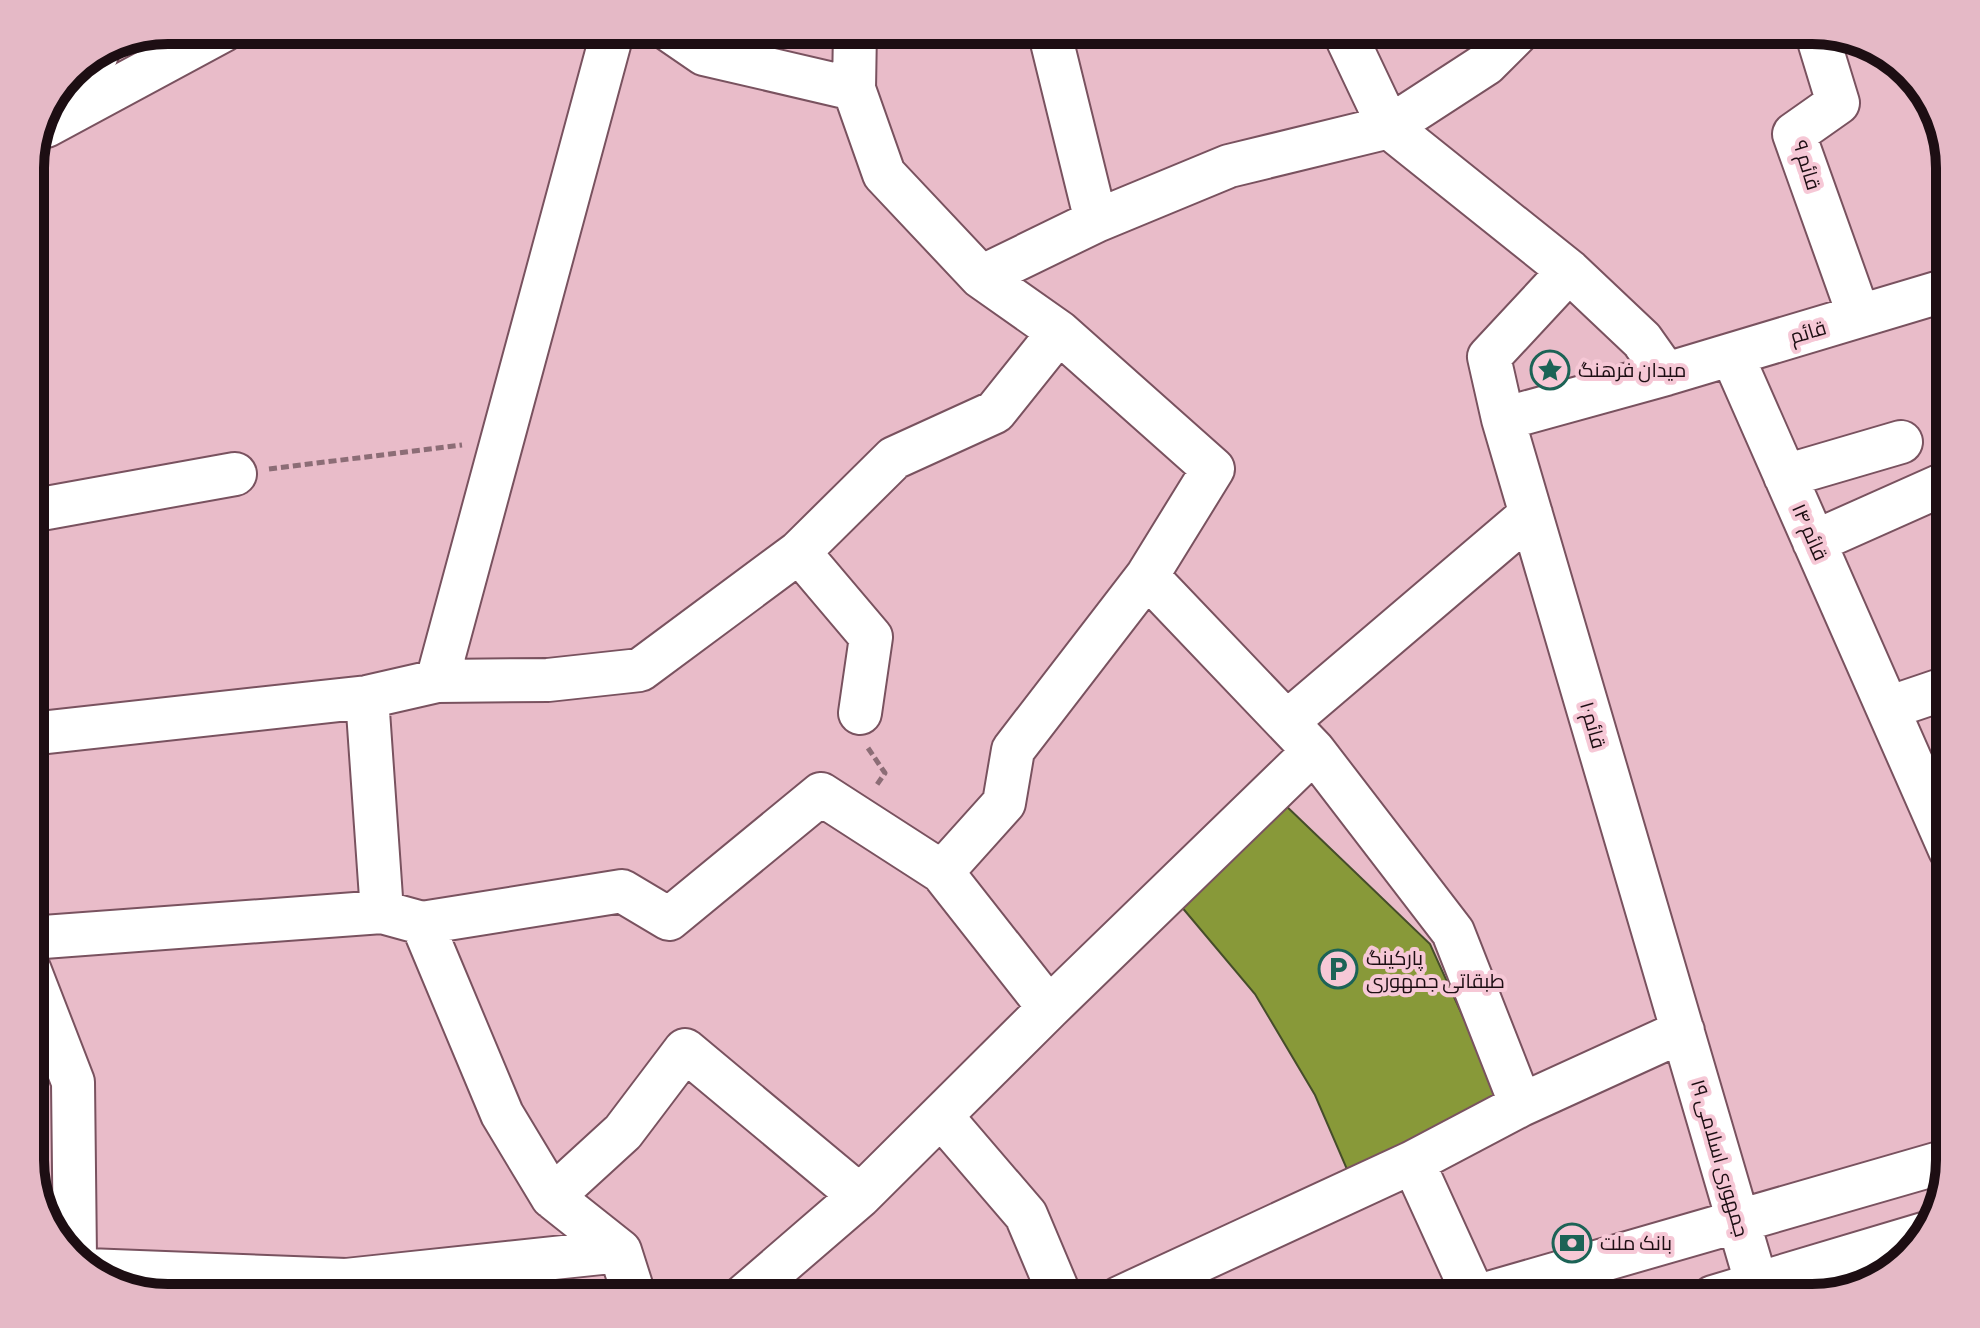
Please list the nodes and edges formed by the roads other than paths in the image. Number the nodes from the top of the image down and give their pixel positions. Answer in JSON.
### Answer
{"nodes":[{"id":1,"x":198,"y":44,"type":"edge"},
{"id":2,"x":609,"y":44,"type":"edge"},
{"id":3,"x":689,"y":44,"type":"edge"},
{"id":4,"x":855,"y":44,"type":"edge"},
{"id":5,"x":1052,"y":44,"type":"edge"},
{"id":6,"x":1350,"y":44,"type":"edge"},
{"id":7,"x":1506,"y":44,"type":"edge"},
{"id":8,"x":1820,"y":45,"type":"edge"},
{"id":9,"x":854,"y":89,"type":"junction"},
{"id":10,"x":53,"y":122,"type":"edge"},
{"id":11,"x":1389,"y":127,"type":"junction"},
{"id":12,"x":1096,"y":221,"type":"junction"},
{"id":13,"x":1569,"y":271,"type":"junction"},
{"id":14,"x":981,"y":277,"type":"junction"},
{"id":15,"x":1936,"y":293,"type":"edge"},
{"id":16,"x":1859,"y":316,"type":"junction"},
{"id":17,"x":1059,"y":332,"type":"junction"},
{"id":18,"x":1732,"y":355,"type":"junction"},
{"id":19,"x":1666,"y":374,"type":"junction"},
{"id":20,"x":1503,"y":419,"type":"junction"},
{"id":21,"x":1901,"y":442,"type":"dead end"},
{"id":22,"x":235,"y":474,"type":"road end"},
{"id":23,"x":1785,"y":476,"type":"junction"},
{"id":24,"x":1936,"y":488,"type":"edge"},
{"id":25,"x":44,"y":508,"type":"edge"},
{"id":26,"x":1531,"y":514,"type":"junction"},
{"id":27,"x":1814,"y":542,"type":"junction"},
{"id":28,"x":799,"y":552,"type":"junction"},
{"id":29,"x":1147,"y":576,"type":"junction"},
{"id":30,"x":437,"y":681,"type":"junction"},
{"id":31,"x":1936,"y":692,"type":"edge"},
{"id":32,"x":367,"y":697,"type":"junction"},
{"id":33,"x":1888,"y":708,"type":"junction"},
{"id":34,"x":860,"y":713,"type":"road end"},
{"id":35,"x":44,"y":732,"type":"edge"},
{"id":36,"x":1300,"y":737,"type":"junction"},
{"id":37,"x":1936,"y":799,"type":"edge"},
{"id":38,"x":942,"y":872,"type":"junction"},
{"id":39,"x":382,"y":912,"type":"junction"},
{"id":40,"x":422,"y":923,"type":"junction"},
{"id":41,"x":44,"y":937,"type":"edge"},
{"id":42,"x":44,"y":1007,"type":"edge"},
{"id":43,"x":1049,"y":1008,"type":"junction"},
{"id":44,"x":1683,"y":1031,"type":"junction"},
{"id":45,"x":1521,"y":1105,"type":"junction"},
{"id":46,"x":941,"y":1116,"type":"junction"},
{"id":47,"x":1413,"y":1162,"type":"junction"},
{"id":48,"x":1936,"y":1164,"type":"edge"},
{"id":49,"x":860,"y":1196,"type":"junction"},
{"id":50,"x":552,"y":1197,"type":"junction"},
{"id":51,"x":1739,"y":1222,"type":"junction"},
{"id":52,"x":1906,"y":1240,"type":"edge"},
{"id":53,"x":75,"y":1241,"type":"edge"},
{"id":54,"x":620,"y":1251,"type":"junction"},
{"id":55,"x":113,"y":1271,"type":"edge"},
{"id":56,"x":631,"y":1284,"type":"edge"},
{"id":57,"x":759,"y":1284,"type":"edge"},
{"id":58,"x":1055,"y":1284,"type":"edge"},
{"id":59,"x":1149,"y":1284,"type":"edge"},
{"id":60,"x":1469,"y":1284,"type":"edge"},
{"id":61,"x":1524,"y":1284,"type":"edge"},
{"id":62,"x":1757,"y":1284,"type":"edge"},
{"id":63,"x":1760,"y":1284,"type":"edge"}],
"edges":[{"from":1,"to":10,"type":"street"},
{"from":2,"to":30,"type":"street"},
{"from":3,"to":9,"type":"street"},
{"from":4,"to":9,"type":"street"},
{"from":5,"to":12,"type":"street"},
{"from":6,"to":11,"type":"street"},
{"from":7,"to":11,"type":"street"},
{"from":8,"to":16,"type":"street","name":"قائم ۹"},
{"from":9,"to":14,"type":"street"},
{"from":11,"to":12,"type":"street"},
{"from":11,"to":13,"type":"street"},
{"from":12,"to":14,"type":"street"},
{"from":13,"to":19,"type":"street"},
{"from":13,"to":20,"type":"street","name":"قائم۱۰"},
{"from":14,"to":17,"type":"street"},
{"from":15,"to":16,"type":"street","name":"قائم"},
{"from":16,"to":18,"type":"street","name":"قائم"},
{"from":17,"to":28,"type":"street"},
{"from":17,"to":29,"type":"street"},
{"from":18,"to":19,"type":"street","name":"قائم"},
{"from":18,"to":23,"type":"street","name":"قائم ۱۴"},
{"from":19,"to":20,"type":"street","name":"قائم"},
{"from":20,"to":26,"type":"street","name":"قائم۱۰"},
{"from":21,"to":23,"type":"street"},
{"from":22,"to":25,"type":"street"},
{"from":23,"to":27,"type":"street","name":"قائم ۱۴"},
{"from":24,"to":27,"type":"street"},
{"from":26,"to":36,"type":"street"},
{"from":26,"to":44,"type":"street","name":"قائم۱۰"},
{"from":27,"to":33,"type":"street","name":"قائم ۱۴"},
{"from":28,"to":30,"type":"street"},
{"from":28,"to":34,"type":"street"},
{"from":29,"to":36,"type":"street"},
{"from":29,"to":38,"type":"street"},
{"from":30,"to":32,"type":"street"},
{"from":31,"to":33,"type":"street"},
{"from":32,"to":35,"type":"street"},
{"from":32,"to":39,"type":"street"},
{"from":33,"to":37,"type":"street","name":"قائم ۱۴"},
{"from":36,"to":43,"type":"street"},
{"from":36,"to":45,"type":"street"},
{"from":38,"to":40,"type":"street"},
{"from":38,"to":43,"type":"street"},
{"from":39,"to":40,"type":"street"},
{"from":39,"to":41,"type":"street"},
{"from":40,"to":50,"type":"street"},
{"from":42,"to":53,"type":"street"},
{"from":43,"to":46,"type":"street"},
{"from":44,"to":45,"type":"street"},
{"from":44,"to":51,"type":"street","name":"جمهوری اسلامی ۱۹"},
{"from":45,"to":47,"type":"street"},
{"from":46,"to":49,"type":"street"},
{"from":46,"to":58,"type":"street"},
{"from":47,"to":59,"type":"street"},
{"from":47,"to":60,"type":"street"},
{"from":48,"to":51,"type":"street"},
{"from":49,"to":50,"type":"street"},
{"from":49,"to":57,"type":"street"},
{"from":50,"to":54,"type":"street"},
{"from":51,"to":61,"type":"street"},
{"from":51,"to":62,"type":"street","name":"جمهوری اسلامی ۱۹"},
{"from":52,"to":63,"type":"main road"},
{"from":54,"to":55,"type":"street"},
{"from":54,"to":56,"type":"street"}]}
